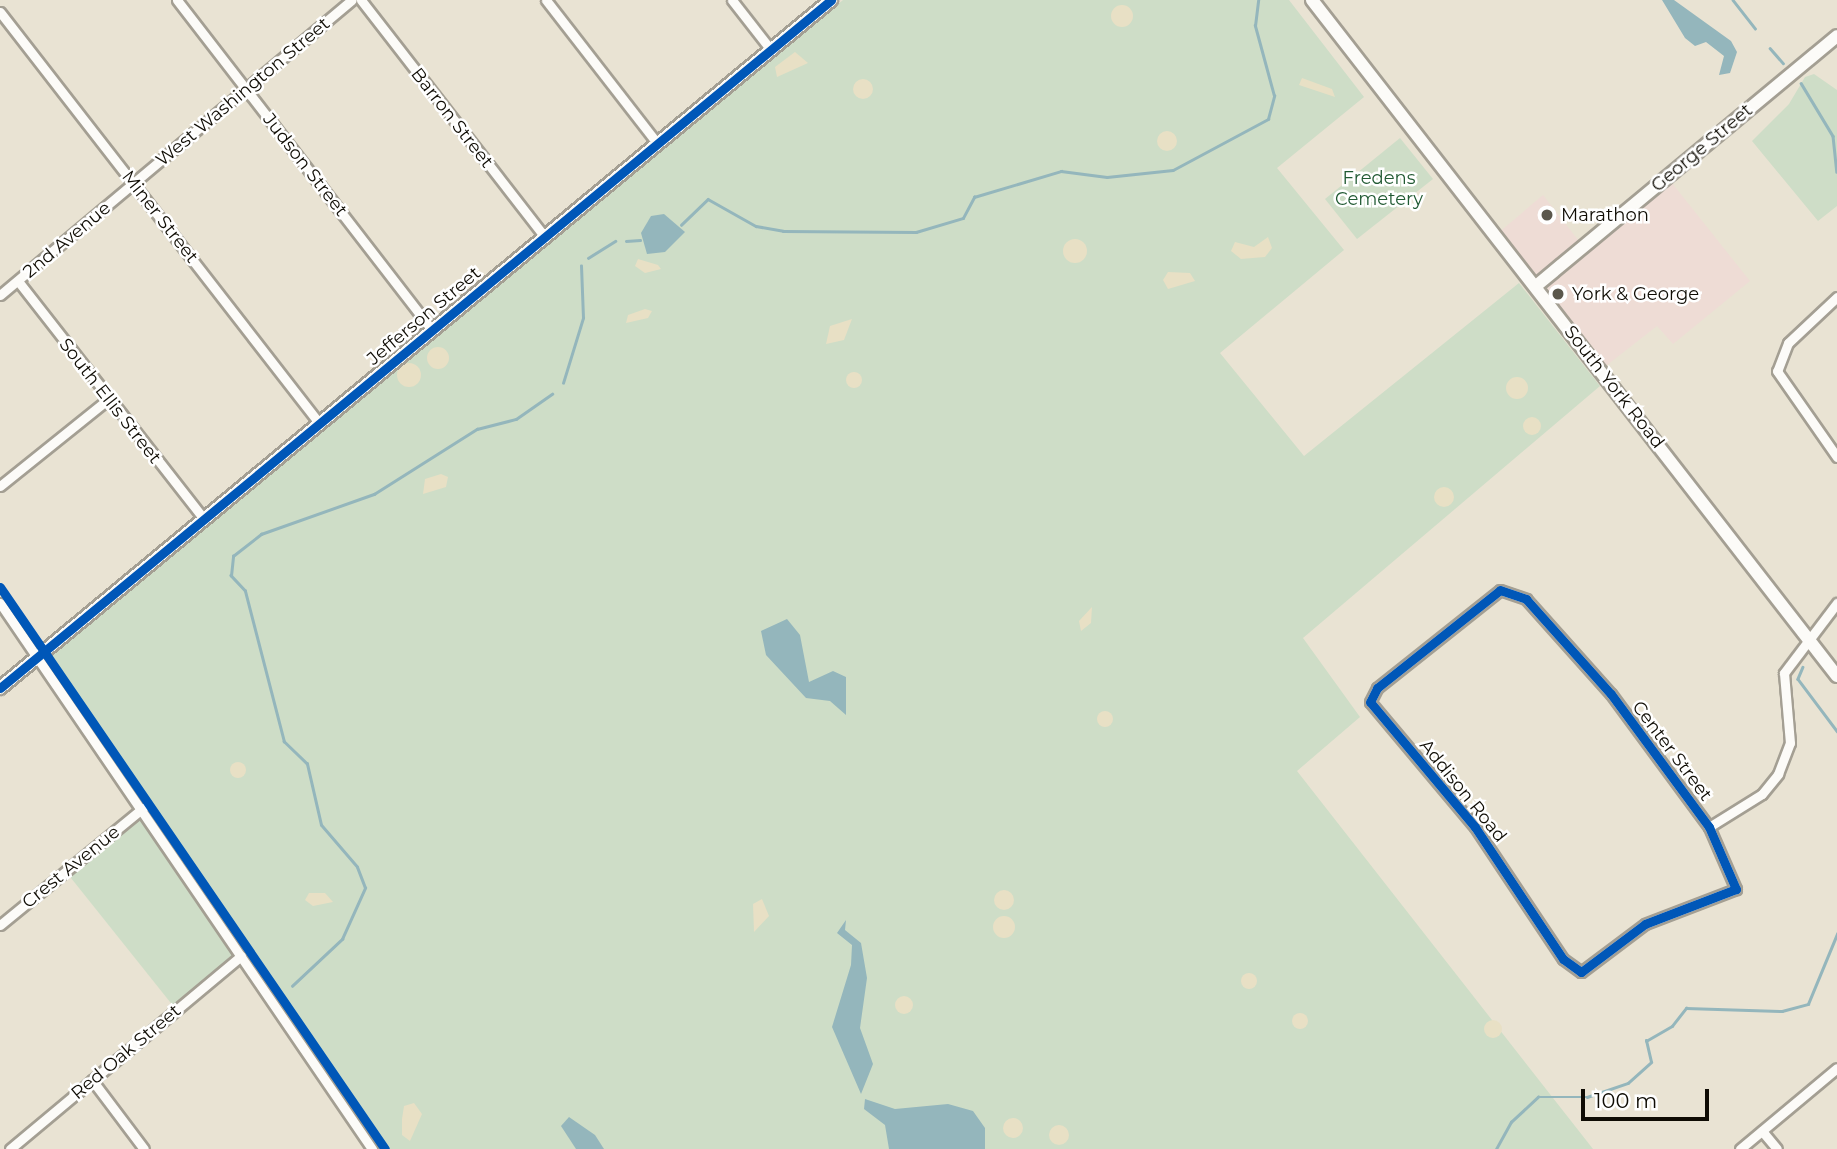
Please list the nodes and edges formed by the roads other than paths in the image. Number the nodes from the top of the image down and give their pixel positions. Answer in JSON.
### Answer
{"nodes":[{"id":1,"x":177,"y":0,"type":"edge"},
{"id":2,"x":352,"y":0,"type":"edge"},
{"id":3,"x":360,"y":0,"type":"edge"},
{"id":4,"x":546,"y":0,"type":"edge"},
{"id":5,"x":732,"y":0,"type":"edge"},
{"id":6,"x":831,"y":0,"type":"edge"},
{"id":7,"x":1312,"y":0,"type":"edge"},
{"id":8,"x":0,"y":12,"type":"edge"},
{"id":9,"x":1837,"y":36,"type":"edge"},
{"id":10,"x":771,"y":50,"type":"junction"},
{"id":11,"x":246,"y":89,"type":"junction"},
{"id":12,"x":657,"y":143,"type":"junction"},
{"id":13,"x":134,"y":184,"type":"junction"},
{"id":14,"x":544,"y":236,"type":"junction"},
{"id":15,"x":18,"y":281,"type":"junction"},
{"id":16,"x":1536,"y":286,"type":"junction"},
{"id":17,"x":0,"y":295,"type":"edge"},
{"id":18,"x":1837,"y":297,"type":"edge"},
{"id":19,"x":432,"y":330,"type":"junction"},
{"id":20,"x":107,"y":400,"type":"junction"},
{"id":21,"x":319,"y":423,"type":"junction"},
{"id":22,"x":1837,"y":457,"type":"edge"},
{"id":23,"x":0,"y":486,"type":"edge"},
{"id":24,"x":204,"y":519,"type":"junction"},
{"id":25,"x":0,"y":603,"type":"edge"},
{"id":26,"x":1837,"y":603,"type":"edge"},
{"id":27,"x":1808,"y":639,"type":"junction"},
{"id":28,"x":37,"y":657,"type":"junction"},
{"id":29,"x":1837,"y":676,"type":"edge"},
{"id":30,"x":0,"y":688,"type":"edge"},
{"id":31,"x":1371,"y":699,"type":"joint"},
{"id":32,"x":143,"y":808,"type":"junction"},
{"id":33,"x":1709,"y":827,"type":"junction"},
{"id":34,"x":1682,"y":908,"type":"joint"},
{"id":35,"x":0,"y":925,"type":"edge"},
{"id":36,"x":241,"y":956,"type":"junction"},
{"id":37,"x":1837,"y":1068,"type":"edge"},
{"id":38,"x":92,"y":1080,"type":"junction"},
{"id":39,"x":1762,"y":1130,"type":"junction"},
{"id":40,"x":10,"y":1149,"type":"edge"},
{"id":41,"x":144,"y":1149,"type":"edge"},
{"id":42,"x":372,"y":1149,"type":"edge"},
{"id":43,"x":1740,"y":1149,"type":"edge"},
{"id":44,"x":1777,"y":1149,"type":"edge"}],
"edges":[{"from":1,"to":11,"type":"street","name":"Judson Street"},
{"from":2,"to":11,"type":"street","name":"West Washington Street"},
{"from":3,"to":14,"type":"street","name":"Barron Street"},
{"from":4,"to":12,"type":"street"},
{"from":5,"to":10,"type":"street"},
{"from":6,"to":10,"type":"street","name":"Jefferson Street"},
{"from":7,"to":16,"type":"street","name":"South York Road"},
{"from":8,"to":13,"type":"street","name":"Miner Street"},
{"from":9,"to":16,"type":"street","name":"George Street"},
{"from":10,"to":12,"type":"street","name":"Jefferson Street"},
{"from":11,"to":13,"type":"street","name":"West Washington Street"},
{"from":11,"to":19,"type":"street","name":"Judson Street"},
{"from":12,"to":14,"type":"street","name":"Jefferson Street"},
{"from":13,"to":15,"type":"street","name":"2nd Avenue"},
{"from":13,"to":21,"type":"street","name":"Miner Street"},
{"from":14,"to":19,"type":"street","name":"Jefferson Street"},
{"from":15,"to":17,"type":"street","name":"2nd Avenue"},
{"from":15,"to":20,"type":"street","name":"South Ellis Street"},
{"from":16,"to":27,"type":"street","name":"South York Road"},
{"from":18,"to":22,"type":"street"},
{"from":19,"to":21,"type":"street","name":"Jefferson Street"},
{"from":20,"to":23,"type":"street"},
{"from":20,"to":24,"type":"street","name":"South Ellis Street"},
{"from":21,"to":24,"type":"street","name":"Jefferson Street"},
{"from":24,"to":28,"type":"street","name":"Jefferson Street"},
{"from":25,"to":28,"type":"street"},
{"from":26,"to":27,"type":"street"},
{"from":27,"to":29,"type":"street","name":"South York Road"},
{"from":27,"to":33,"type":"street"},
{"from":28,"to":30,"type":"street","name":"Jefferson Street"},
{"from":28,"to":32,"type":"street"},
{"from":31,"to":33,"type":"street","name":"Center Street"},
{"from":31,"to":34,"type":"street","name":"Addison Road"},
{"from":32,"to":35,"type":"street","name":"Crest Avenue"},
{"from":32,"to":36,"type":"street"},
{"from":33,"to":34,"type":"street","name":"Center Street"},
{"from":36,"to":38,"type":"street","name":"Red Oak Street"},
{"from":36,"to":42,"type":"street"},
{"from":37,"to":39,"type":"street"},
{"from":38,"to":40,"type":"street","name":"Red Oak Street"},
{"from":38,"to":41,"type":"street"},
{"from":39,"to":43,"type":"street"},
{"from":39,"to":44,"type":"street"}]}
